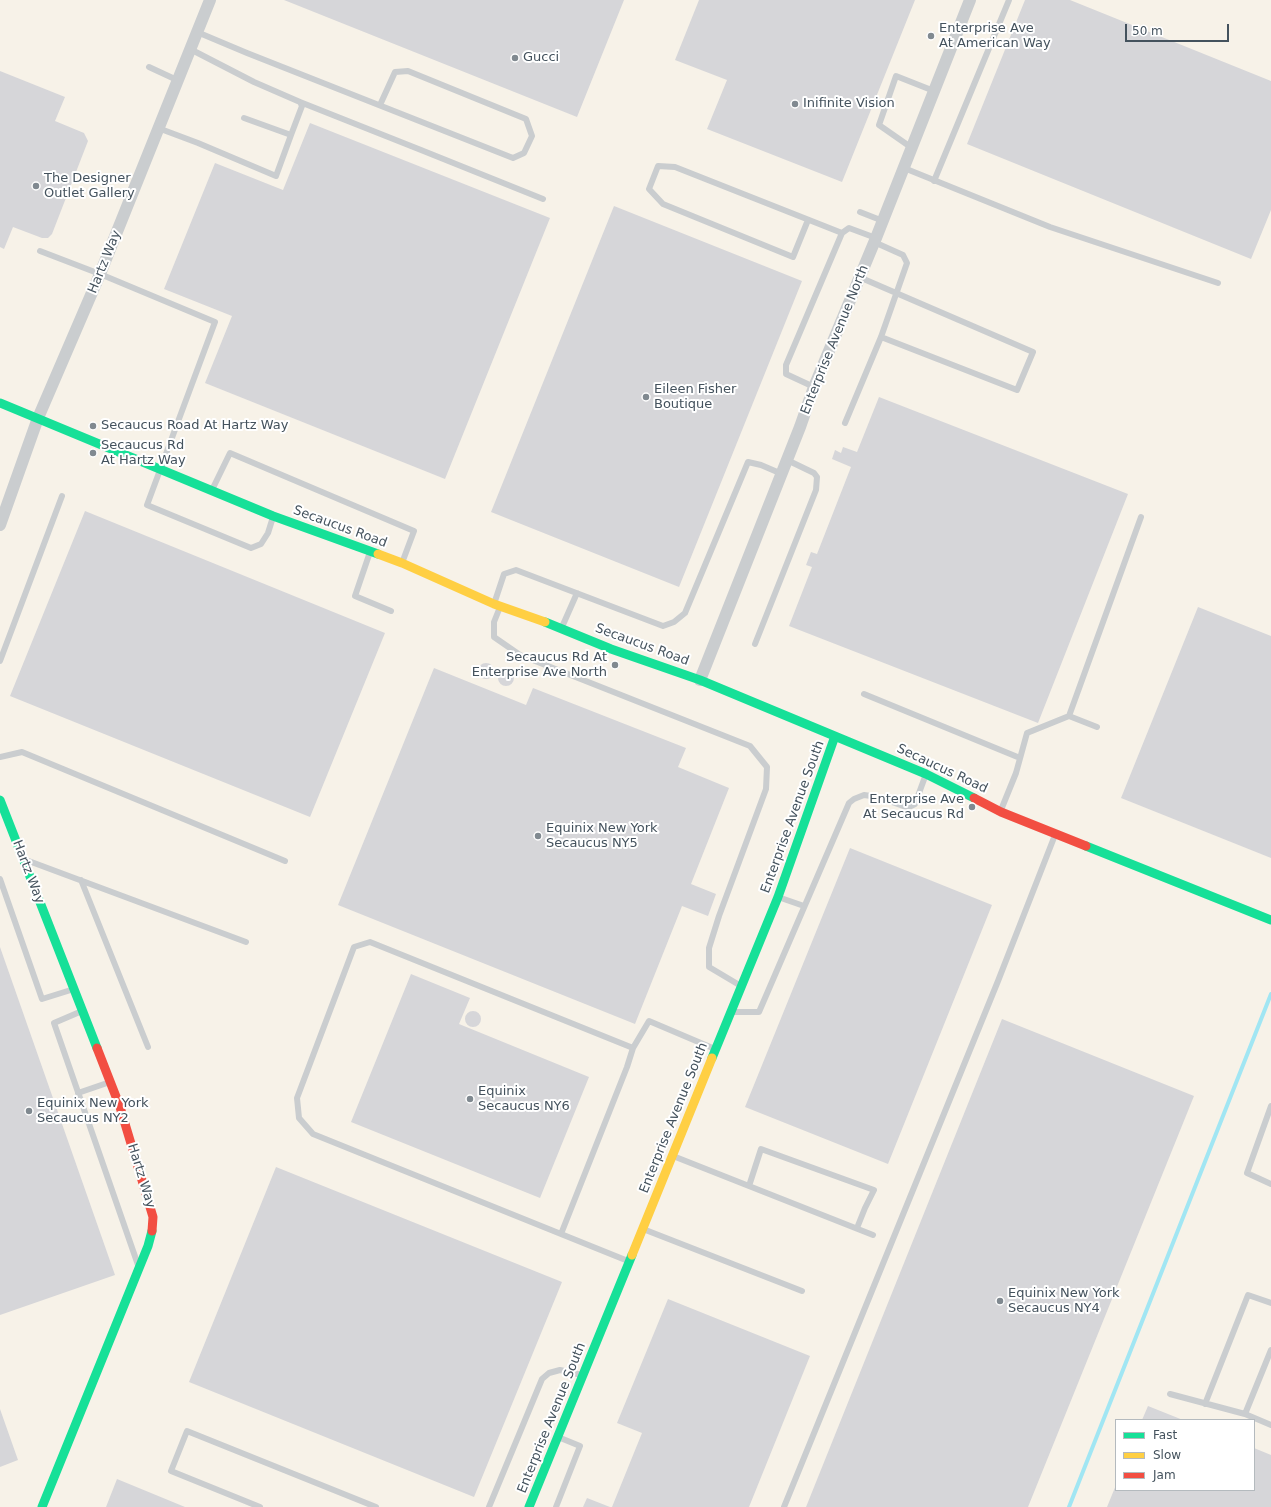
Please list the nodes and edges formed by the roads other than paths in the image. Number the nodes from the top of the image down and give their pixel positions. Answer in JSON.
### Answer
{"nodes":[{"id":1,"x":210,"y":0,"type":"edge"},
{"id":2,"x":970,"y":0,"type":"edge"},
{"id":3,"x":1009,"y":0,"type":"edge"},
{"id":4,"x":197,"y":32,"type":"junction"},
{"id":5,"x":190,"y":49,"type":"junction"},
{"id":6,"x":149,"y":67,"type":"dead end"},
{"id":7,"x":178,"y":80,"type":"junction"},
{"id":8,"x":934,"y":92,"type":"junction"},
{"id":9,"x":300,"y":102,"type":"junction"},
{"id":10,"x":380,"y":105,"type":"junction"},
{"id":11,"x":244,"y":118,"type":"dead end"},
{"id":12,"x":158,"y":128,"type":"junction"},
{"id":13,"x":291,"y":134,"type":"junction"},
{"id":14,"x":912,"y":148,"type":"junction"},
{"id":15,"x":904,"y":168,"type":"junction"},
{"id":16,"x":934,"y":181,"type":"junction"},
{"id":17,"x":543,"y":199,"type":"dead end"},
{"id":18,"x":860,"y":212,"type":"dead end"},
{"id":19,"x":808,"y":220,"type":"junction"},
{"id":20,"x":883,"y":221,"type":"junction"},
{"id":21,"x":842,"y":233,"type":"junction"},
{"id":22,"x":875,"y":240,"type":"junction"},
{"id":23,"x":40,"y":251,"type":"dead end"},
{"id":24,"x":100,"y":274,"type":"junction"},
{"id":25,"x":860,"y":277,"type":"junction"},
{"id":26,"x":1218,"y":283,"type":"dead end"},
{"id":27,"x":896,"y":294,"type":"junction"},
{"id":28,"x":881,"y":337,"type":"junction"},
{"id":29,"x":814,"y":387,"type":"junction"},
{"id":30,"x":0,"y":403,"type":"edge"},
{"id":31,"x":38,"y":418,"type":"junction"},
{"id":32,"x":845,"y":423,"type":"dead end"},
{"id":33,"x":787,"y":460,"type":"junction"},
{"id":34,"x":160,"y":468,"type":"junction"},
{"id":35,"x":782,"y":474,"type":"junction"},
{"id":36,"x":212,"y":490,"type":"junction"},
{"id":37,"x":62,"y":496,"type":"dead end"},
{"id":38,"x":273,"y":516,"type":"junction"},
{"id":39,"x":1141,"y":517,"type":"dead end"},
{"id":40,"x":0,"y":525,"type":"edge"},
{"id":41,"x":370,"y":552,"type":"junction"},
{"id":42,"x":402,"y":563,"type":"junction"},
{"id":43,"x":577,"y":593,"type":"junction"},
{"id":44,"x":497,"y":605,"type":"junction"},
{"id":45,"x":391,"y":611,"type":"dead end"},
{"id":46,"x":562,"y":628,"type":"junction"},
{"id":47,"x":755,"y":644,"type":"dead end"},
{"id":48,"x":0,"y":661,"type":"edge"},
{"id":49,"x":700,"y":680,"type":"junction"},
{"id":50,"x":864,"y":694,"type":"dead end"},
{"id":51,"x":1069,"y":716,"type":"junction"},
{"id":52,"x":1097,"y":727,"type":"dead end"},
{"id":53,"x":835,"y":736,"type":"junction"},
{"id":54,"x":0,"y":758,"type":"edge"},
{"id":55,"x":1020,"y":758,"type":"junction"},
{"id":56,"x":926,"y":774,"type":"junction"},
{"id":57,"x":0,"y":800,"type":"edge"},
{"id":58,"x":1001,"y":812,"type":"junction"},
{"id":59,"x":1055,"y":834,"type":"junction"},
{"id":60,"x":23,"y":858,"type":"junction"},
{"id":61,"x":286,"y":861,"type":"dead end"},
{"id":62,"x":0,"y":879,"type":"edge"},
{"id":63,"x":80,"y":880,"type":"junction"},
{"id":64,"x":778,"y":897,"type":"junction"},
{"id":65,"x":804,"y":906,"type":"junction"},
{"id":66,"x":1271,"y":920,"type":"edge"},
{"id":67,"x":246,"y":942,"type":"dead end"},
{"id":68,"x":742,"y":986,"type":"junction"},
{"id":69,"x":74,"y":989,"type":"junction"},
{"id":70,"x":82,"y":1011,"type":"junction"},
{"id":71,"x":732,"y":1012,"type":"junction"},
{"id":72,"x":148,"y":1047,"type":"dead end"},
{"id":73,"x":633,"y":1048,"type":"junction"},
{"id":74,"x":716,"y":1049,"type":"junction"},
{"id":75,"x":110,"y":1082,"type":"junction"},
{"id":76,"x":78,"y":1093,"type":"junction"},
{"id":77,"x":1271,"y":1106,"type":"edge"},
{"id":78,"x":673,"y":1156,"type":"junction"},
{"id":79,"x":1271,"y":1184,"type":"edge"},
{"id":80,"x":749,"y":1186,"type":"junction"},
{"id":81,"x":857,"y":1228,"type":"junction"},
{"id":82,"x":643,"y":1229,"type":"junction"},
{"id":83,"x":561,"y":1234,"type":"junction"},
{"id":84,"x":873,"y":1235,"type":"dead end"},
{"id":85,"x":630,"y":1262,"type":"junction"},
{"id":86,"x":139,"y":1268,"type":"junction"},
{"id":87,"x":802,"y":1291,"type":"dead end"},
{"id":88,"x":1271,"y":1303,"type":"edge"},
{"id":89,"x":1271,"y":1350,"type":"edge"},
{"id":90,"x":583,"y":1375,"type":"junction"},
{"id":91,"x":1170,"y":1394,"type":"dead end"},
{"id":92,"x":1206,"y":1404,"type":"junction"},
{"id":93,"x":1245,"y":1414,"type":"junction"},
{"id":94,"x":1271,"y":1425,"type":"edge"},
{"id":95,"x":558,"y":1437,"type":"junction"},
{"id":96,"x":42,"y":1507,"type":"edge"},
{"id":97,"x":260,"y":1507,"type":"edge"},
{"id":98,"x":376,"y":1507,"type":"edge"},
{"id":99,"x":489,"y":1507,"type":"edge"},
{"id":100,"x":529,"y":1507,"type":"edge"},
{"id":101,"x":556,"y":1507,"type":"edge"},
{"id":102,"x":784,"y":1507,"type":"edge"}],
"edges":[{"from":1,"to":4,"type":"street","name":"Hartz Way"},
{"from":2,"to":8,"type":"street","name":"Enterprise Avenue North"},
{"from":3,"to":16,"type":"lane"},
{"from":4,"to":5,"type":"street","name":"Hartz Way"},
{"from":4,"to":10,"type":"lane"},
{"from":5,"to":7,"type":"street","name":"Hartz Way"},
{"from":5,"to":9,"type":"lane"},
{"from":6,"to":7,"type":"lane"},
{"from":7,"to":12,"type":"street","name":"Hartz Way"},
{"from":8,"to":14,"type":"street","name":"Enterprise Avenue North"},
{"from":8,"to":14,"type":"lane"},
{"from":9,"to":13,"type":"lane"},
{"from":9,"to":17,"type":"lane"},
{"from":10,"to":10,"type":"lane"},
{"from":11,"to":13,"type":"lane"},
{"from":12,"to":13,"type":"lane"},
{"from":12,"to":24,"type":"street","name":"Hartz Way"},
{"from":14,"to":15,"type":"street","name":"Enterprise Avenue North"},
{"from":15,"to":16,"type":"lane"},
{"from":15,"to":20,"type":"street","name":"Enterprise Avenue North"},
{"from":16,"to":26,"type":"lane"},
{"from":18,"to":20,"type":"lane"},
{"from":19,"to":19,"type":"lane"},
{"from":19,"to":21,"type":"lane"},
{"from":20,"to":22,"type":"street","name":"Enterprise Avenue North"},
{"from":21,"to":22,"type":"lane"},
{"from":21,"to":29,"type":"lane"},
{"from":22,"to":25,"type":"street","name":"Enterprise Avenue North"},
{"from":22,"to":27,"type":"lane"},
{"from":23,"to":24,"type":"lane"},
{"from":24,"to":31,"type":"street","name":"Hartz Way"},
{"from":24,"to":34,"type":"lane"},
{"from":25,"to":27,"type":"lane"},
{"from":25,"to":29,"type":"street","name":"Enterprise Avenue North"},
{"from":27,"to":28,"type":"lane"},
{"from":27,"to":28,"type":"lane"},
{"from":28,"to":32,"type":"lane"},
{"from":29,"to":33,"type":"street","name":"Enterprise Avenue North"},
{"from":30,"to":31,"type":"street","name":"Secaucus Road"},
{"from":31,"to":34,"type":"street","name":"Secaucus Road"},
{"from":31,"to":40,"type":"street","name":"Hartz Way"},
{"from":33,"to":35,"type":"street","name":"Enterprise Avenue North"},
{"from":33,"to":47,"type":"lane"},
{"from":34,"to":36,"type":"street","name":"Secaucus Road"},
{"from":34,"to":38,"type":"lane"},
{"from":35,"to":43,"type":"lane"},
{"from":35,"to":49,"type":"street","name":"Enterprise Avenue North"},
{"from":36,"to":38,"type":"street","name":"Secaucus Road"},
{"from":36,"to":42,"type":"lane"},
{"from":37,"to":48,"type":"lane"},
{"from":38,"to":41,"type":"street","name":"Secaucus Road"},
{"from":39,"to":51,"type":"lane"},
{"from":41,"to":42,"type":"street","name":"Secaucus Road"},
{"from":41,"to":45,"type":"lane"},
{"from":42,"to":44,"type":"street","name":"Secaucus Road"},
{"from":43,"to":44,"type":"lane"},
{"from":43,"to":46,"type":"lane"},
{"from":44,"to":46,"type":"street","name":"Secaucus Road"},
{"from":44,"to":68,"type":"lane"},
{"from":46,"to":49,"type":"street","name":"Secaucus Road"},
{"from":49,"to":53,"type":"street","name":"Secaucus Road"},
{"from":50,"to":55,"type":"lane"},
{"from":51,"to":52,"type":"lane"},
{"from":51,"to":55,"type":"lane"},
{"from":53,"to":56,"type":"street","name":"Secaucus Road"},
{"from":53,"to":64,"type":"street","name":"Enterprise Avenue South"},
{"from":54,"to":61,"type":"lane"},
{"from":55,"to":58,"type":"lane"},
{"from":56,"to":58,"type":"street","name":"Secaucus Road"},
{"from":56,"to":65,"type":"lane"},
{"from":57,"to":60,"type":"street","name":"Hartz Way"},
{"from":58,"to":59,"type":"street","name":"Secaucus Road"},
{"from":59,"to":66,"type":"street","name":"Secaucus Road"},
{"from":59,"to":102,"type":"lane"},
{"from":60,"to":63,"type":"lane"},
{"from":60,"to":69,"type":"street","name":"Hartz Way"},
{"from":62,"to":69,"type":"lane"},
{"from":63,"to":67,"type":"lane"},
{"from":63,"to":72,"type":"lane"},
{"from":64,"to":65,"type":"lane"},
{"from":64,"to":68,"type":"street","name":"Enterprise Avenue South"},
{"from":65,"to":71,"type":"lane"},
{"from":68,"to":71,"type":"street","name":"Enterprise Avenue South"},
{"from":69,"to":70,"type":"street","name":"Hartz Way"},
{"from":70,"to":75,"type":"street","name":"Hartz Way"},
{"from":70,"to":76,"type":"lane"},
{"from":71,"to":74,"type":"street","name":"Enterprise Avenue South"},
{"from":73,"to":74,"type":"lane"},
{"from":73,"to":83,"type":"lane"},
{"from":73,"to":83,"type":"lane"},
{"from":74,"to":78,"type":"street","name":"Enterprise Avenue South"},
{"from":75,"to":76,"type":"lane"},
{"from":75,"to":86,"type":"street","name":"Hartz Way"},
{"from":76,"to":86,"type":"lane"},
{"from":77,"to":79,"type":"lane"},
{"from":78,"to":80,"type":"lane"},
{"from":78,"to":82,"type":"street","name":"Enterprise Avenue South"},
{"from":80,"to":81,"type":"lane"},
{"from":80,"to":81,"type":"lane"},
{"from":81,"to":84,"type":"lane"},
{"from":82,"to":85,"type":"street","name":"Enterprise Avenue South"},
{"from":82,"to":87,"type":"lane"},
{"from":83,"to":85,"type":"lane"},
{"from":85,"to":90,"type":"street","name":"Enterprise Avenue South"},
{"from":86,"to":96,"type":"street","name":"Hartz Way"},
{"from":88,"to":92,"type":"lane"},
{"from":89,"to":93,"type":"lane"},
{"from":90,"to":95,"type":"street","name":"Enterprise Avenue South"},
{"from":90,"to":99,"type":"lane"},
{"from":91,"to":92,"type":"lane"},
{"from":92,"to":93,"type":"lane"},
{"from":93,"to":94,"type":"lane"},
{"from":95,"to":100,"type":"street","name":"Enterprise Avenue South"},
{"from":95,"to":101,"type":"lane"},
{"from":97,"to":98,"type":"lane"}]}
